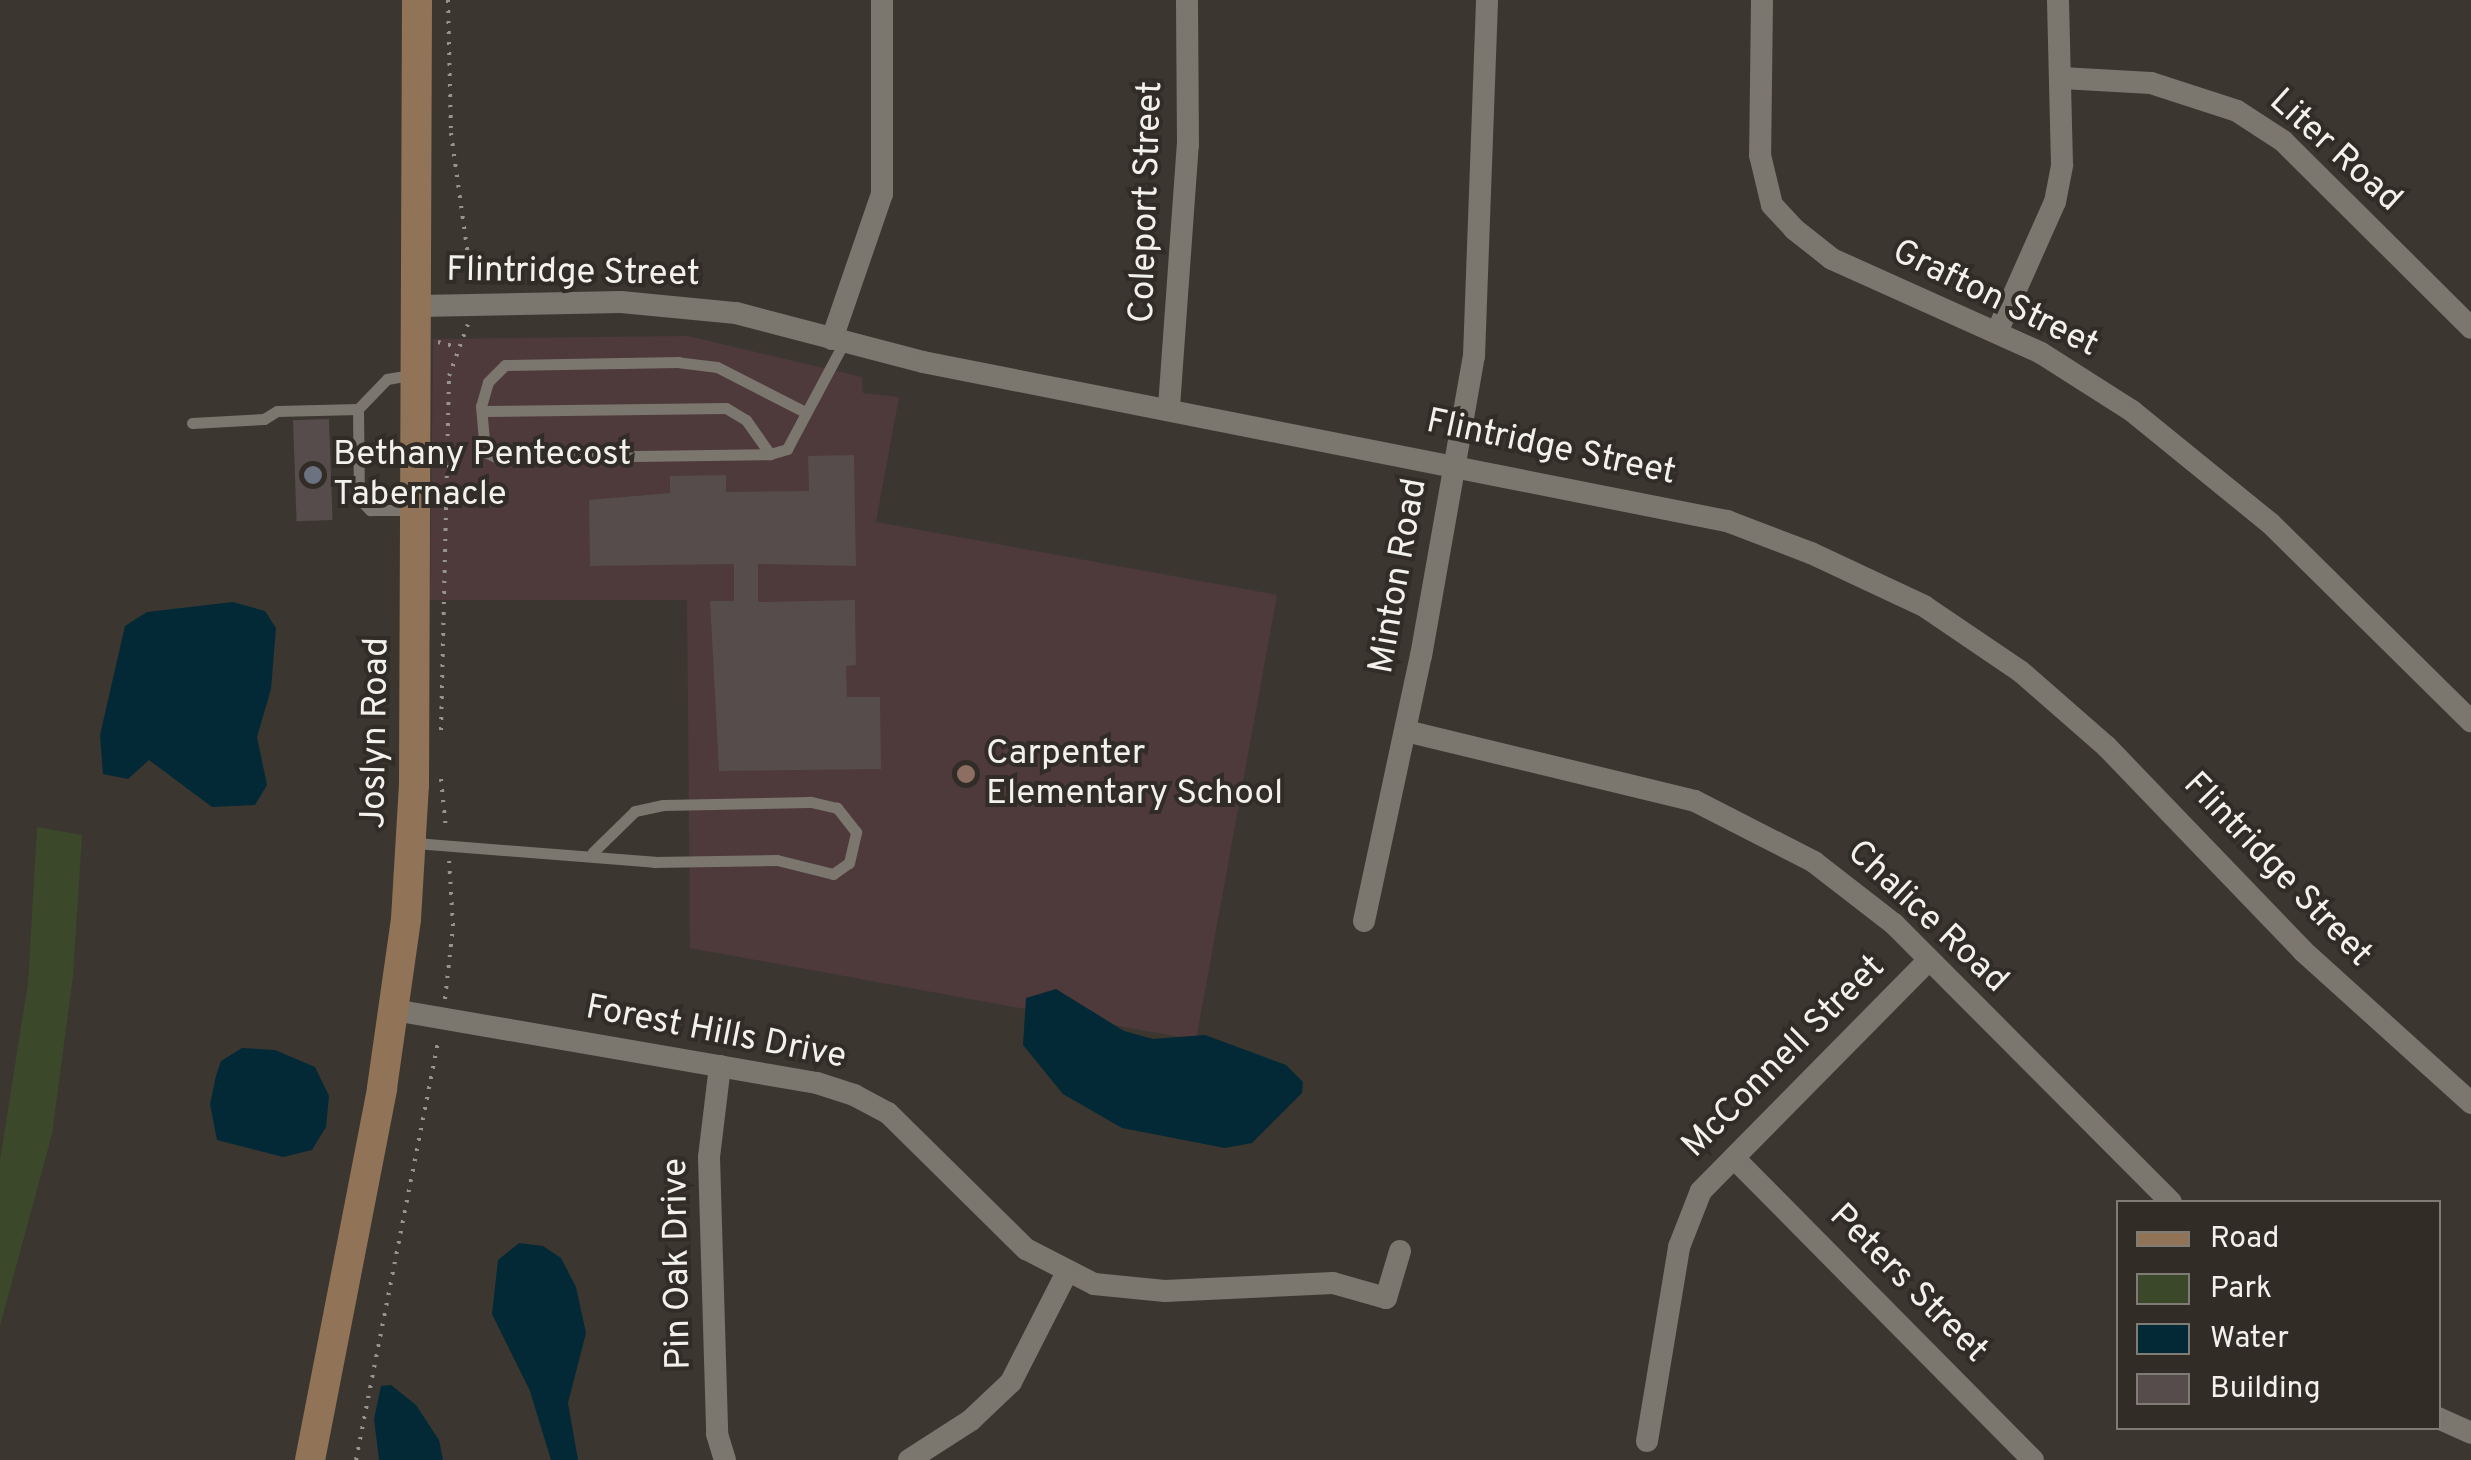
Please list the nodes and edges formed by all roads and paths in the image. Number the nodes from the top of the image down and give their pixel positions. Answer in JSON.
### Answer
{"nodes":[{"id":1,"x":416,"y":0,"type":"edge"},
{"id":2,"x":882,"y":0,"type":"edge"},
{"id":3,"x":1188,"y":0,"type":"edge"},
{"id":4,"x":1487,"y":0,"type":"edge"},
{"id":5,"x":1762,"y":0,"type":"edge"},
{"id":6,"x":2058,"y":0,"type":"edge"},
{"id":7,"x":2062,"y":78,"type":"junction"},
{"id":8,"x":419,"y":306,"type":"junction"},
{"id":9,"x":2471,"y":328,"type":"edge"},
{"id":10,"x":1998,"y":332,"type":"junction"},
{"id":11,"x":838,"y":342,"type":"junction"},
{"id":12,"x":450,"y":343,"type":"dead end"},
{"id":13,"x":457,"y":347,"type":"dead end"},
{"id":14,"x":419,"y":374,"type":"junction"},
{"id":15,"x":1168,"y":407,"type":"junction"},
{"id":16,"x":358,"y":410,"type":"junction"},
{"id":17,"x":482,"y":411,"type":"junction"},
{"id":18,"x":805,"y":412,"type":"junction"},
{"id":19,"x":192,"y":423,"type":"dead end"},
{"id":20,"x":770,"y":454,"type":"junction"},
{"id":21,"x":1456,"y":463,"type":"junction"},
{"id":22,"x":417,"y":510,"type":"junction"},
{"id":23,"x":2471,"y":721,"type":"edge"},
{"id":24,"x":1406,"y":730,"type":"junction"},
{"id":25,"x":410,"y":843,"type":"junction"},
{"id":26,"x":593,"y":852,"type":"junction"},
{"id":27,"x":1364,"y":921,"type":"dead end"},
{"id":28,"x":1928,"y":961,"type":"junction"},
{"id":29,"x":394,"y":1010,"type":"junction"},
{"id":30,"x":720,"y":1066,"type":"junction"},
{"id":31,"x":2471,"y":1104,"type":"edge"},
{"id":32,"x":1734,"y":1158,"type":"junction"},
{"id":33,"x":2169,"y":1200,"type":"edge"},
{"id":34,"x":1400,"y":1252,"type":"dead end"},
{"id":35,"x":1066,"y":1274,"type":"junction"},
{"id":36,"x":2441,"y":1419,"type":"edge"},
{"id":37,"x":2471,"y":1433,"type":"edge"},
{"id":38,"x":1647,"y":1441,"type":"dead end"},
{"id":39,"x":310,"y":1460,"type":"edge"},
{"id":40,"x":726,"y":1460,"type":"edge"},
{"id":41,"x":909,"y":1460,"type":"edge"},
{"id":42,"x":2033,"y":1460,"type":"edge"}],
"edges":[{"from":1,"to":8,"type":"street","name":"Joslyn Road"},
{"from":2,"to":11,"type":"street"},
{"from":3,"to":15,"type":"street","name":"Coleport Street"},
{"from":4,"to":21,"type":"street","name":"Minton Road"},
{"from":5,"to":10,"type":"street","name":"Grafton Street"},
{"from":6,"to":7,"type":"street"},
{"from":7,"to":9,"type":"street","name":"Liter Road"},
{"from":7,"to":10,"type":"street"},
{"from":8,"to":11,"type":"street","name":"Flintridge Street"},
{"from":8,"to":14,"type":"street","name":"Joslyn Road"},
{"from":10,"to":23,"type":"street","name":"Grafton Street"},
{"from":11,"to":15,"type":"street","name":"Flintridge Street"},
{"from":11,"to":18,"type":"lane"},
{"from":12,"to":13,"type":"path"},
{"from":14,"to":16,"type":"lane"},
{"from":14,"to":22,"type":"street","name":"Joslyn Road"},
{"from":15,"to":21,"type":"street","name":"Flintridge Street"},
{"from":16,"to":19,"type":"lane"},
{"from":16,"to":22,"type":"lane"},
{"from":17,"to":18,"type":"lane"},
{"from":17,"to":20,"type":"lane"},
{"from":17,"to":20,"type":"lane"},
{"from":18,"to":20,"type":"lane"},
{"from":21,"to":24,"type":"street","name":"Minton Road"},
{"from":21,"to":31,"type":"street","name":"Flintridge Street"},
{"from":22,"to":25,"type":"street","name":"Joslyn Road"},
{"from":24,"to":27,"type":"street","name":"Minton Road"},
{"from":24,"to":28,"type":"street","name":"Chalice Road"},
{"from":25,"to":26,"type":"lane"},
{"from":25,"to":29,"type":"street","name":"Joslyn Road"},
{"from":26,"to":26,"type":"lane"},
{"from":28,"to":32,"type":"street","name":"McConnell Street"},
{"from":28,"to":33,"type":"street","name":"Chalice Road"},
{"from":29,"to":30,"type":"street","name":"Forest Hills Drive"},
{"from":29,"to":39,"type":"street","name":"Joslyn Road"},
{"from":30,"to":35,"type":"street","name":"Forest Hills Drive"},
{"from":30,"to":40,"type":"street","name":"Pin Oak Drive"},
{"from":32,"to":38,"type":"street","name":"McConnell Street"},
{"from":32,"to":42,"type":"street","name":"Peters Street"},
{"from":34,"to":35,"type":"street","name":"Forest Hills Drive"},
{"from":35,"to":41,"type":"street"},
{"from":36,"to":37,"type":"street"}]}
